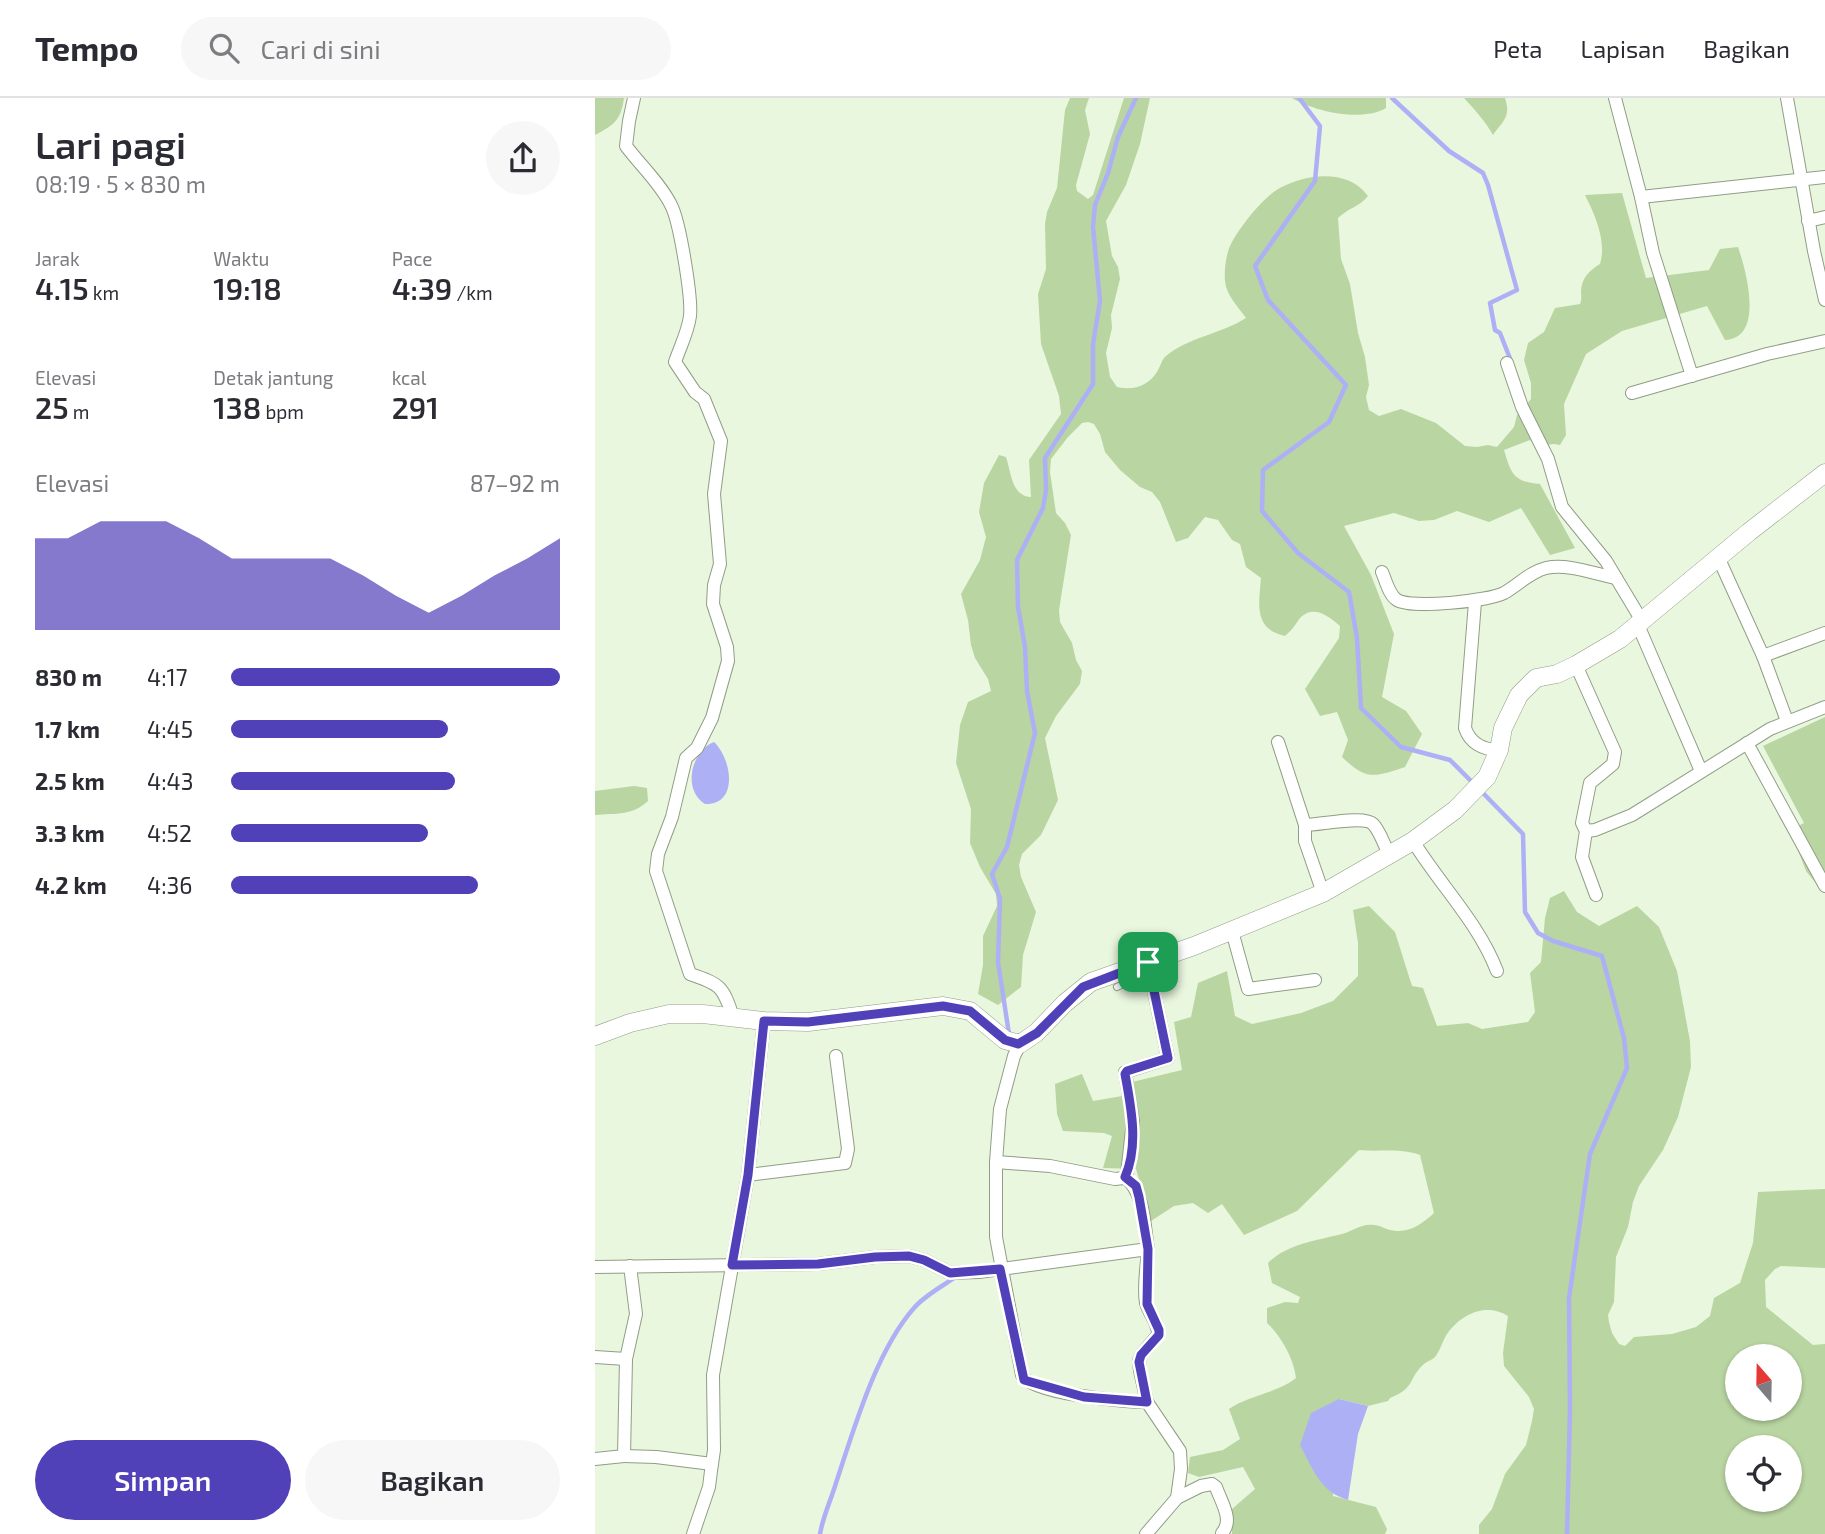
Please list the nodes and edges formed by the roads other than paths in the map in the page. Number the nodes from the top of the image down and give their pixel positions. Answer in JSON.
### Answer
{"nodes":[{"id":1,"x":634,"y":98,"type":"edge"},
{"id":2,"x":1615,"y":98,"type":"edge"},
{"id":3,"x":1787,"y":98,"type":"edge"},
{"id":4,"x":1825,"y":177,"type":"edge"},
{"id":5,"x":1802,"y":178,"type":"junction"},
{"id":6,"x":1641,"y":197,"type":"junction"},
{"id":7,"x":1825,"y":217,"type":"edge"},
{"id":8,"x":1808,"y":220,"type":"junction"},
{"id":9,"x":1825,"y":300,"type":"edge"},
{"id":10,"x":1825,"y":341,"type":"edge"},
{"id":11,"x":1507,"y":363,"type":"dead end"},
{"id":12,"x":1692,"y":376,"type":"junction"},
{"id":13,"x":1632,"y":393,"type":"dead end"},
{"id":14,"x":1825,"y":473,"type":"edge"},
{"id":15,"x":1718,"y":557,"type":"junction"},
{"id":16,"x":1382,"y":572,"type":"dead end"},
{"id":17,"x":1616,"y":578,"type":"junction"},
{"id":18,"x":1475,"y":601,"type":"junction"},
{"id":19,"x":1640,"y":623,"type":"junction"},
{"id":20,"x":1825,"y":633,"type":"edge"},
{"id":21,"x":1762,"y":656,"type":"junction"},
{"id":22,"x":1576,"y":665,"type":"junction"},
{"id":23,"x":1825,"y":707,"type":"edge"},
{"id":24,"x":1787,"y":721,"type":"junction"},
{"id":25,"x":1278,"y":741,"type":"dead end"},
{"id":26,"x":1747,"y":743,"type":"junction"},
{"id":27,"x":1499,"y":750,"type":"junction"},
{"id":28,"x":1701,"y":771,"type":"junction"},
{"id":29,"x":1305,"y":825,"type":"junction"},
{"id":30,"x":1586,"y":831,"type":"junction"},
{"id":31,"x":1413,"y":841,"type":"junction"},
{"id":32,"x":1389,"y":854,"type":"junction"},
{"id":33,"x":1825,"y":886,"type":"edge"},
{"id":34,"x":1323,"y":893,"type":"junction"},
{"id":35,"x":1596,"y":895,"type":"dead end"},
{"id":36,"x":1232,"y":931,"type":"junction"},
{"id":37,"x":1144,"y":964,"type":"junction"},
{"id":38,"x":1497,"y":971,"type":"dead end"},
{"id":39,"x":1315,"y":980,"type":"dead end"},
{"id":40,"x":1117,"y":987,"type":"dead end"},
{"id":41,"x":733,"y":1017,"type":"junction"},
{"id":42,"x":764,"y":1021,"type":"junction"},
{"id":43,"x":595,"y":1036,"type":"edge"},
{"id":44,"x":1015,"y":1043,"type":"junction"},
{"id":45,"x":836,"y":1056,"type":"dead end"},
{"id":46,"x":996,"y":1163,"type":"junction"},
{"id":47,"x":748,"y":1175,"type":"junction"},
{"id":48,"x":1125,"y":1177,"type":"junction"},
{"id":49,"x":1148,"y":1249,"type":"junction"},
{"id":50,"x":732,"y":1265,"type":"junction"},
{"id":51,"x":630,"y":1266,"type":"junction"},
{"id":52,"x":595,"y":1267,"type":"edge"},
{"id":53,"x":1000,"y":1269,"type":"junction"},
{"id":54,"x":595,"y":1357,"type":"edge"},
{"id":55,"x":626,"y":1359,"type":"junction"},
{"id":56,"x":1141,"y":1402,"type":"junction"},
{"id":57,"x":625,"y":1456,"type":"junction"},
{"id":58,"x":595,"y":1459,"type":"edge"},
{"id":59,"x":712,"y":1464,"type":"junction"},
{"id":60,"x":1177,"y":1498,"type":"junction"},
{"id":61,"x":1222,"y":1533,"type":"edge"},
{"id":62,"x":693,"y":1534,"type":"edge"},
{"id":63,"x":1146,"y":1534,"type":"edge"}],
"edges":[{"from":1,"to":41,"type":"street"},
{"from":2,"to":6,"type":"street"},
{"from":3,"to":5,"type":"street"},
{"from":4,"to":5,"type":"street"},
{"from":5,"to":6,"type":"street"},
{"from":5,"to":8,"type":"street"},
{"from":6,"to":12,"type":"street"},
{"from":7,"to":8,"type":"street"},
{"from":8,"to":9,"type":"street"},
{"from":10,"to":12,"type":"street"},
{"from":11,"to":17,"type":"street"},
{"from":12,"to":13,"type":"street"},
{"from":14,"to":15,"type":"street"},
{"from":15,"to":19,"type":"street"},
{"from":15,"to":21,"type":"street"},
{"from":16,"to":18,"type":"street"},
{"from":17,"to":18,"type":"street"},
{"from":17,"to":19,"type":"street"},
{"from":18,"to":27,"type":"street"},
{"from":19,"to":22,"type":"street"},
{"from":19,"to":28,"type":"street"},
{"from":20,"to":21,"type":"street"},
{"from":21,"to":24,"type":"street"},
{"from":22,"to":27,"type":"street"},
{"from":22,"to":30,"type":"street"},
{"from":23,"to":24,"type":"street"},
{"from":24,"to":26,"type":"street"},
{"from":25,"to":29,"type":"street"},
{"from":26,"to":28,"type":"street"},
{"from":26,"to":33,"type":"street"},
{"from":27,"to":31,"type":"street"},
{"from":28,"to":30,"type":"street"},
{"from":29,"to":32,"type":"street"},
{"from":29,"to":34,"type":"street"},
{"from":30,"to":35,"type":"street"},
{"from":31,"to":32,"type":"street"},
{"from":31,"to":38,"type":"street"},
{"from":32,"to":34,"type":"street"},
{"from":34,"to":36,"type":"street"},
{"from":36,"to":37,"type":"street"},
{"from":36,"to":39,"type":"street"},
{"from":37,"to":40,"type":"lane"},
{"from":37,"to":44,"type":"street"},
{"from":37,"to":48,"type":"street"},
{"from":41,"to":42,"type":"street"},
{"from":41,"to":43,"type":"street"},
{"from":42,"to":44,"type":"street"},
{"from":42,"to":47,"type":"street"},
{"from":44,"to":46,"type":"street"},
{"from":45,"to":47,"type":"street"},
{"from":46,"to":48,"type":"street"},
{"from":46,"to":53,"type":"street"},
{"from":47,"to":50,"type":"street"},
{"from":48,"to":49,"type":"street"},
{"from":49,"to":53,"type":"street"},
{"from":49,"to":56,"type":"street"},
{"from":50,"to":51,"type":"street"},
{"from":50,"to":53,"type":"street"},
{"from":50,"to":59,"type":"street"},
{"from":51,"to":52,"type":"street"},
{"from":51,"to":55,"type":"street"},
{"from":53,"to":56,"type":"street"},
{"from":54,"to":55,"type":"street"},
{"from":55,"to":57,"type":"street"},
{"from":56,"to":60,"type":"street"},
{"from":57,"to":58,"type":"street"},
{"from":57,"to":59,"type":"street"},
{"from":59,"to":62,"type":"street"},
{"from":60,"to":61,"type":"street"},
{"from":60,"to":63,"type":"street"}]}
